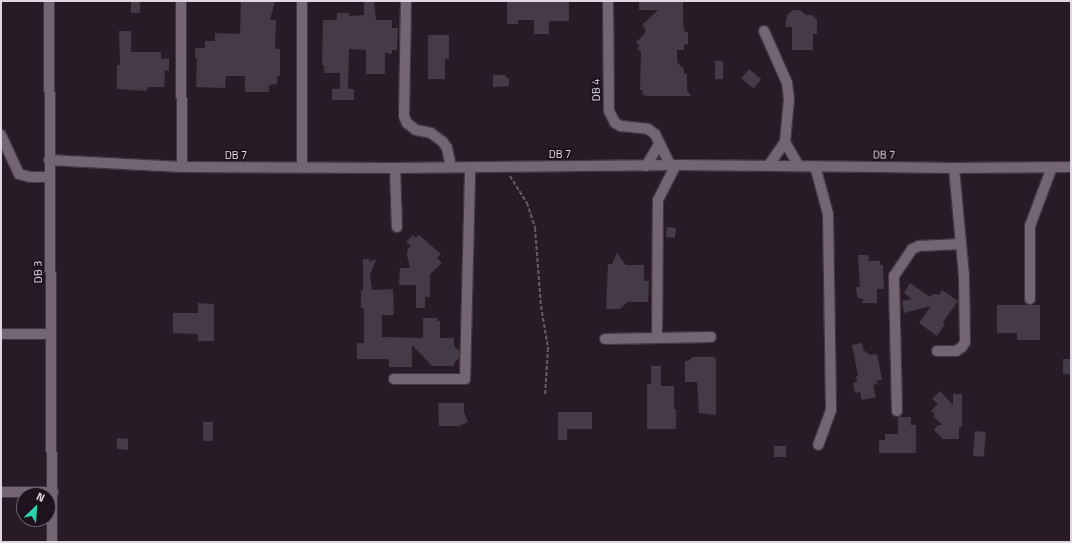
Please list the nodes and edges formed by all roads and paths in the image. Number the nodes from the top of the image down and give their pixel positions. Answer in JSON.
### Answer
{"nodes":[{"id":1,"x":49,"y":1,"type":"edge"},
{"id":2,"x":181,"y":1,"type":"edge"},
{"id":3,"x":302,"y":1,"type":"edge"},
{"id":4,"x":406,"y":1,"type":"edge"},
{"id":5,"x":608,"y":1,"type":"edge"},
{"id":6,"x":764,"y":31,"type":"dead end"},
{"id":7,"x":1,"y":136,"type":"edge"},
{"id":8,"x":785,"y":142,"type":"junction"},
{"id":9,"x":659,"y":144,"type":"junction"},
{"id":10,"x":49,"y":160,"type":"junction"},
{"id":11,"x":673,"y":165,"type":"junction"},
{"id":12,"x":769,"y":165,"type":"junction"},
{"id":13,"x":182,"y":166,"type":"junction"},
{"id":14,"x":504,"y":166,"type":"junction"},
{"id":15,"x":646,"y":166,"type":"junction"},
{"id":16,"x":799,"y":166,"type":"junction"},
{"id":17,"x":815,"y":166,"type":"junction"},
{"id":18,"x":302,"y":167,"type":"junction"},
{"id":19,"x":451,"y":167,"type":"junction"},
{"id":20,"x":470,"y":167,"type":"junction"},
{"id":21,"x":1052,"y":167,"type":"junction"},
{"id":22,"x":1071,"y":167,"type":"edge"},
{"id":23,"x":395,"y":168,"type":"junction"},
{"id":24,"x":954,"y":168,"type":"junction"},
{"id":25,"x":49,"y":177,"type":"junction"},
{"id":26,"x":398,"y":227,"type":"dead end"},
{"id":27,"x":961,"y":244,"type":"junction"},
{"id":28,"x":1030,"y":299,"type":"dead end"},
{"id":29,"x":1,"y":334,"type":"edge"},
{"id":30,"x":51,"y":334,"type":"junction"},
{"id":31,"x":711,"y":337,"type":"dead end"},
{"id":32,"x":657,"y":338,"type":"junction"},
{"id":33,"x":605,"y":339,"type":"dead end"},
{"id":34,"x":937,"y":351,"type":"dead end"},
{"id":35,"x":394,"y":379,"type":"dead end"},
{"id":36,"x":545,"y":396,"type":"dead end"},
{"id":37,"x":897,"y":411,"type":"dead end"},
{"id":38,"x":818,"y":445,"type":"dead end"},
{"id":39,"x":53,"y":487,"type":"edge"},
{"id":40,"x":1,"y":492,"type":"edge"},
{"id":41,"x":16,"y":492,"type":"edge"},
{"id":42,"x":52,"y":527,"type":"edge"},
{"id":43,"x":52,"y":542,"type":"edge"}],
"edges":[{"from":1,"to":10,"type":"street","name":"DB 3"},
{"from":2,"to":13,"type":"street"},
{"from":3,"to":18,"type":"street"},
{"from":4,"to":19,"type":"street"},
{"from":5,"to":9,"type":"street","name":"DB 4"},
{"from":6,"to":8,"type":"street"},
{"from":7,"to":25,"type":"street"},
{"from":8,"to":12,"type":"street"},
{"from":8,"to":16,"type":"street"},
{"from":9,"to":11,"type":"street","name":"DB 4"},
{"from":9,"to":15,"type":"street"},
{"from":10,"to":13,"type":"street","name":"DB 7"},
{"from":10,"to":25,"type":"street","name":"DB 3"},
{"from":11,"to":12,"type":"street","name":"DB 7"},
{"from":11,"to":15,"type":"street","name":"DB 7"},
{"from":11,"to":32,"type":"street"},
{"from":12,"to":16,"type":"street","name":"DB 7"},
{"from":13,"to":18,"type":"street","name":"DB 7"},
{"from":14,"to":15,"type":"street","name":"DB 7"},
{"from":14,"to":20,"type":"street","name":"DB 7"},
{"from":14,"to":36,"type":"path"},
{"from":16,"to":17,"type":"street","name":"DB 7"},
{"from":17,"to":24,"type":"street","name":"DB 7"},
{"from":17,"to":38,"type":"street"},
{"from":18,"to":23,"type":"street","name":"DB 7"},
{"from":19,"to":20,"type":"street","name":"DB 7"},
{"from":19,"to":23,"type":"street","name":"DB 7"},
{"from":20,"to":35,"type":"street"},
{"from":21,"to":22,"type":"street","name":"DB 7"},
{"from":21,"to":24,"type":"street","name":"DB 7"},
{"from":21,"to":28,"type":"street"},
{"from":23,"to":26,"type":"street"},
{"from":24,"to":27,"type":"street"},
{"from":25,"to":30,"type":"street","name":"DB 3"},
{"from":27,"to":34,"type":"street"},
{"from":27,"to":37,"type":"street"},
{"from":29,"to":30,"type":"street"},
{"from":30,"to":39,"type":"street","name":"DB 3"},
{"from":31,"to":32,"type":"street"},
{"from":32,"to":33,"type":"street"},
{"from":40,"to":41,"type":"street"},
{"from":42,"to":43,"type":"street","name":"DB 3"}]}
